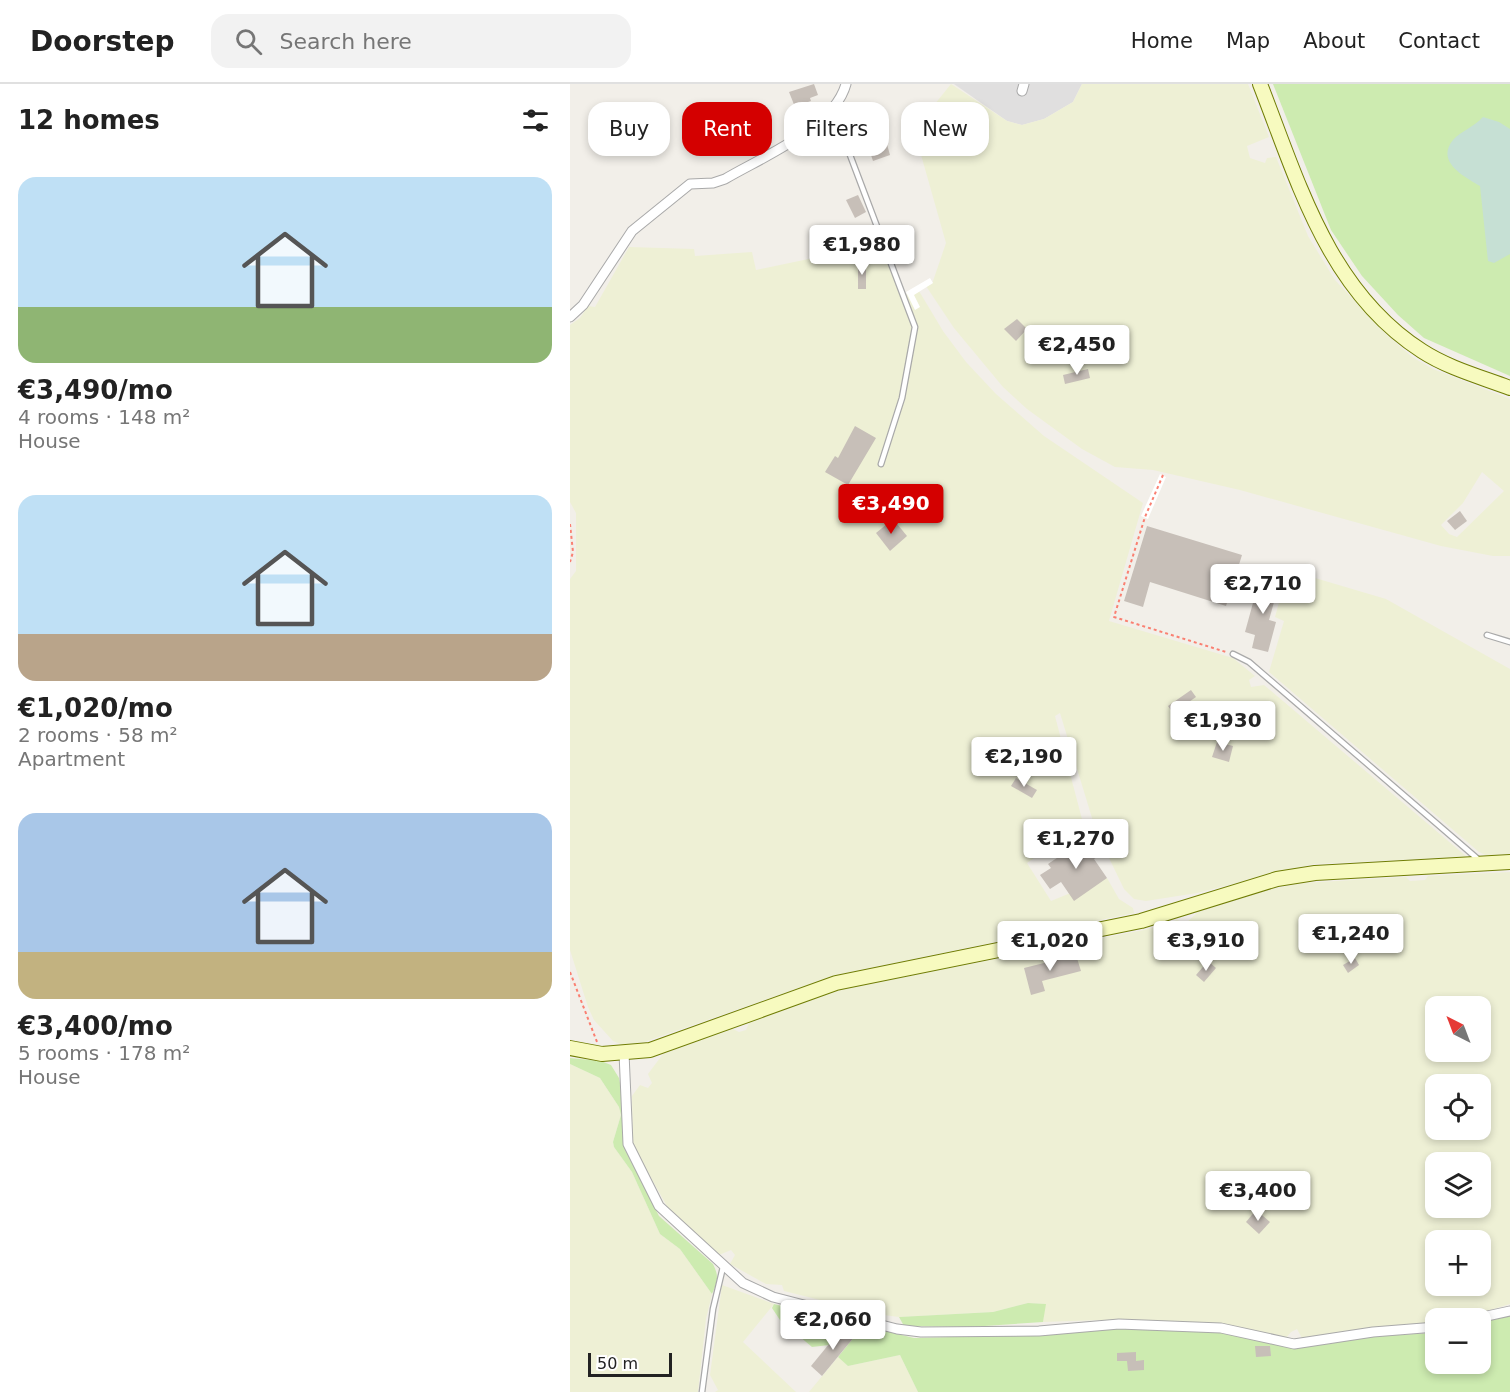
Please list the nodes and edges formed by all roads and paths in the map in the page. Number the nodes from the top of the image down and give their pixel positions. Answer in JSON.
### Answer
{"nodes":[{"id":1,"x":1260,"y":84,"type":"edge"},
{"id":2,"x":784,"y":144,"type":"edge"},
{"id":3,"x":850,"y":156,"type":"edge"},
{"id":4,"x":570,"y":316,"type":"edge"},
{"id":5,"x":1510,"y":388,"type":"edge"},
{"id":6,"x":881,"y":465,"type":"dead end"},
{"id":7,"x":1163,"y":475,"type":"dead end"},
{"id":8,"x":570,"y":524,"type":"edge"},
{"id":9,"x":570,"y":562,"type":"edge"},
{"id":10,"x":1487,"y":635,"type":"dead end"},
{"id":11,"x":1510,"y":642,"type":"edge"},
{"id":12,"x":1233,"y":654,"type":"joint"},
{"id":13,"x":1510,"y":862,"type":"edge"},
{"id":14,"x":1483,"y":864,"type":"junction"},
{"id":15,"x":570,"y":972,"type":"edge"},
{"id":16,"x":570,"y":1048,"type":"edge"},
{"id":17,"x":624,"y":1053,"type":"junction"},
{"id":18,"x":602,"y":1054,"type":"junction"},
{"id":19,"x":723,"y":1268,"type":"junction"},
{"id":20,"x":1510,"y":1311,"type":"edge"},
{"id":21,"x":1491,"y":1315,"type":"edge"},
{"id":22,"x":1425,"y":1328,"type":"edge"},
{"id":23,"x":702,"y":1392,"type":"edge"}],
"edges":[{"from":1,"to":5,"type":"street"},
{"from":2,"to":4,"type":"street"},
{"from":3,"to":6,"type":"lane"},
{"from":7,"to":12,"type":"path"},
{"from":8,"to":9,"type":"path"},
{"from":10,"to":11,"type":"lane"},
{"from":12,"to":14,"type":"lane"},
{"from":13,"to":14,"type":"street"},
{"from":14,"to":17,"type":"street"},
{"from":15,"to":18,"type":"path"},
{"from":16,"to":18,"type":"street"},
{"from":17,"to":18,"type":"street"},
{"from":17,"to":19,"type":"street"},
{"from":19,"to":22,"type":"street"},
{"from":19,"to":23,"type":"lane"},
{"from":20,"to":21,"type":"street"}]}
